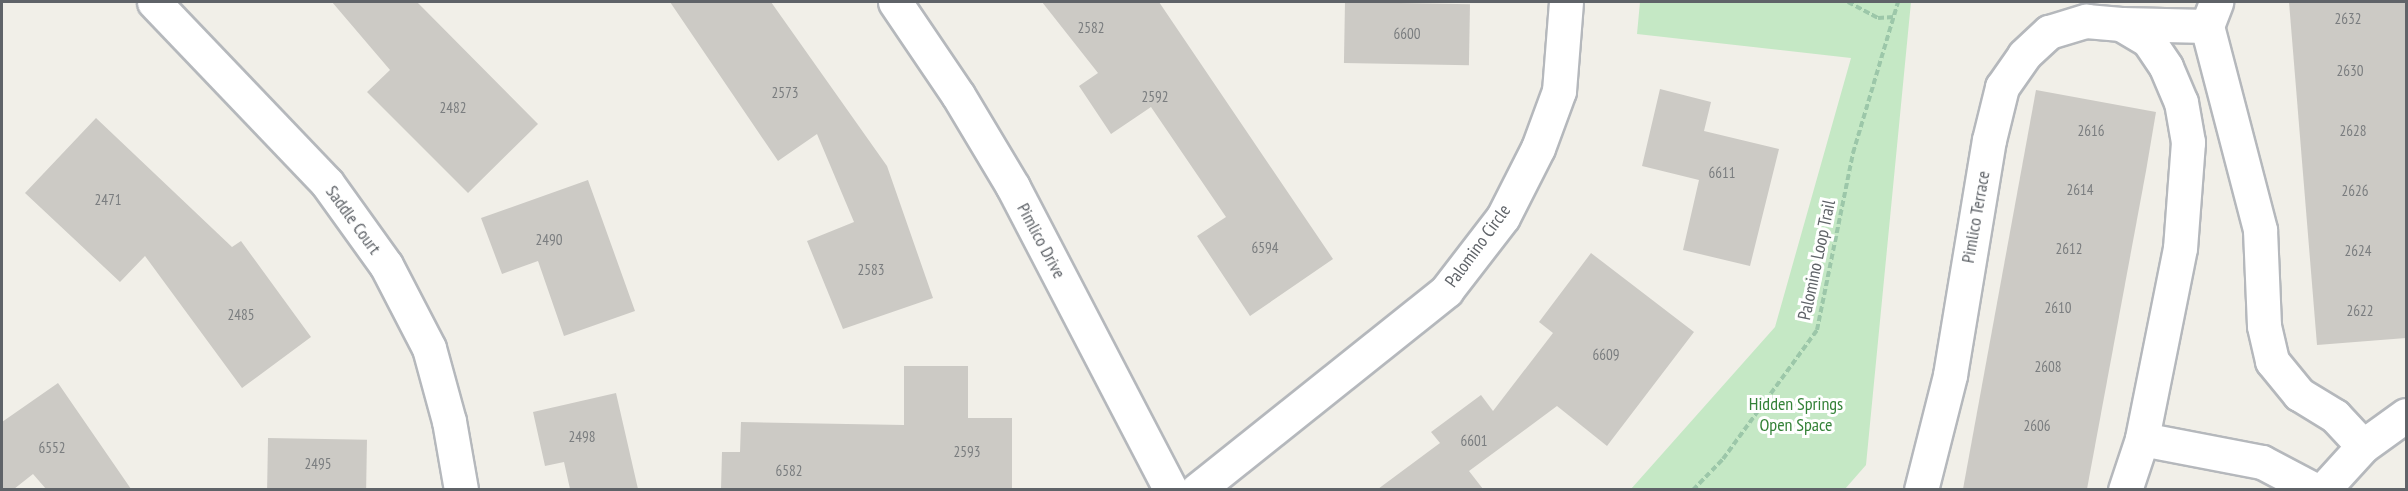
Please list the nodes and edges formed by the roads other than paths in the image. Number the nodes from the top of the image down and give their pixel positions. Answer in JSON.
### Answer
{"nodes":[{"id":1,"x":154,"y":2,"type":"edge"},
{"id":2,"x":895,"y":2,"type":"edge"},
{"id":3,"x":1566,"y":2,"type":"edge"},
{"id":4,"x":2130,"y":13,"type":"edge"},
{"id":5,"x":2212,"y":14,"type":"edge"},
{"id":6,"x":2406,"y":415,"type":"edge"},
{"id":7,"x":2142,"y":439,"type":"junction"},
{"id":8,"x":2363,"y":446,"type":"junction"},
{"id":9,"x":461,"y":489,"type":"edge"},
{"id":10,"x":1171,"y":489,"type":"edge"},
{"id":11,"x":1197,"y":489,"type":"edge"},
{"id":12,"x":1921,"y":489,"type":"edge"},
{"id":13,"x":2125,"y":489,"type":"edge"},
{"id":14,"x":2315,"y":489,"type":"edge"},
{"id":15,"x":2323,"y":489,"type":"edge"}],
"edges":[{"from":1,"to":9,"type":"street","name":"Saddle Court"},
{"from":2,"to":10,"type":"street","name":"Pimlico Drive"},
{"from":3,"to":11,"type":"street","name":"Palomino Circle"},
{"from":4,"to":5,"type":"street","name":"Pimlico Terrace"},
{"from":4,"to":7,"type":"street","name":"Pimlico Terrace"},
{"from":4,"to":12,"type":"street","name":"Pimlico Terrace"},
{"from":5,"to":8,"type":"street"},
{"from":6,"to":8,"type":"street"},
{"from":7,"to":13,"type":"street","name":"Pimlico Terrace"},
{"from":7,"to":14,"type":"street"},
{"from":8,"to":15,"type":"street"}]}
